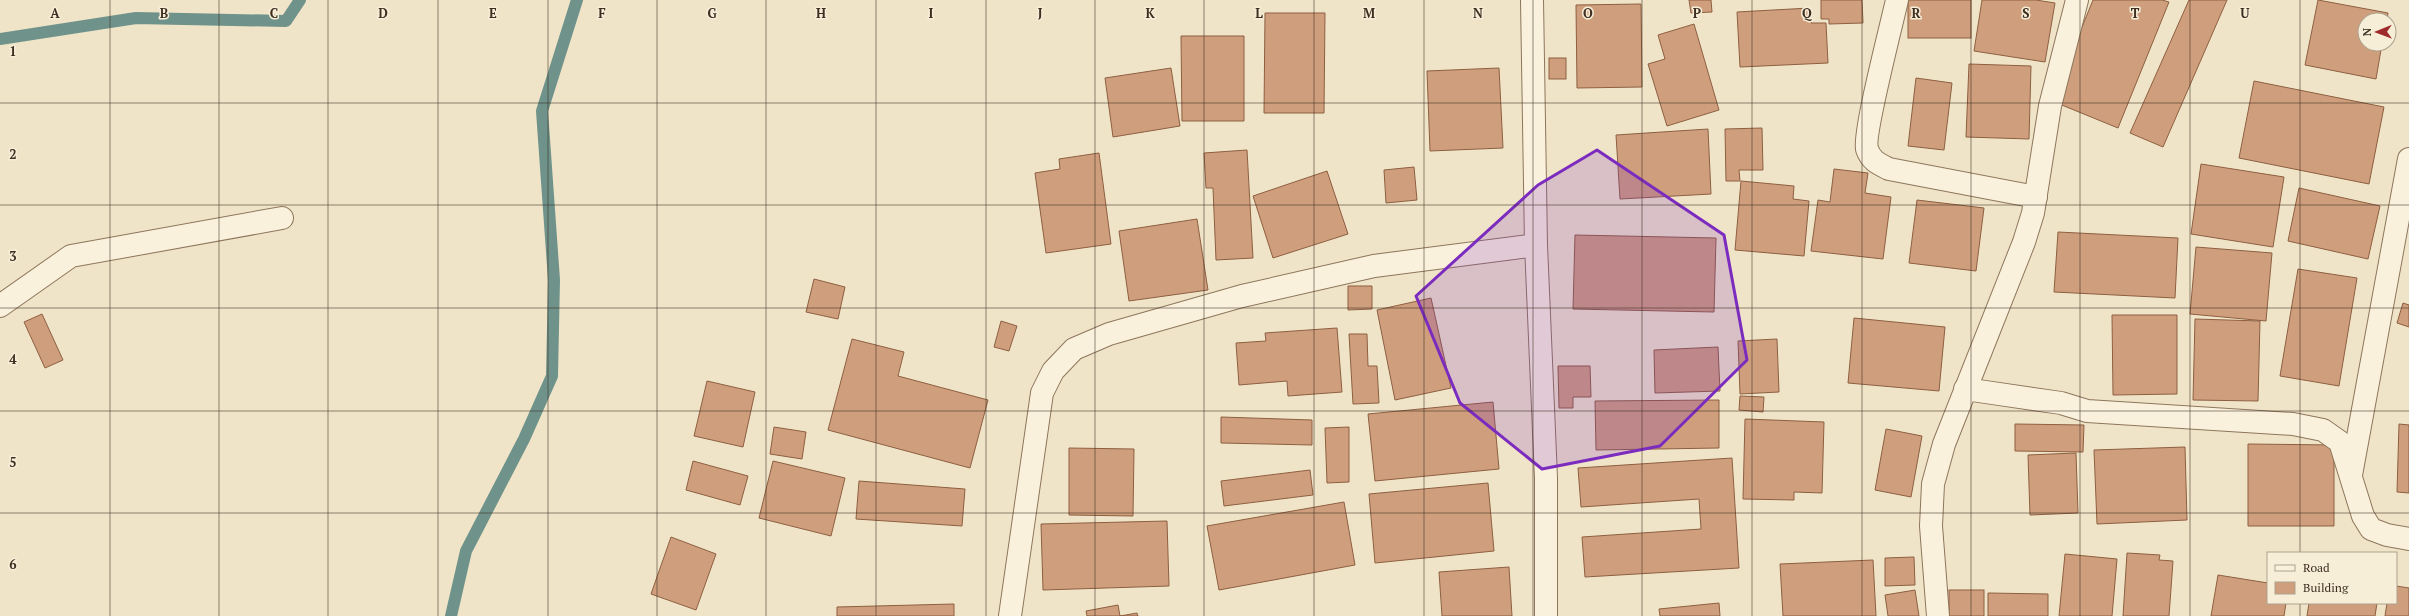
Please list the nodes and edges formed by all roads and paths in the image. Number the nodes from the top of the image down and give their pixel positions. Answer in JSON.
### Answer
{"nodes":[{"id":1,"x":1532,"y":0,"type":"edge"},
{"id":2,"x":1897,"y":0,"type":"edge"},
{"id":3,"x":2076,"y":0,"type":"edge"},
{"id":4,"x":2409,"y":159,"type":"edge"},
{"id":5,"x":2036,"y":197,"type":"junction"},
{"id":6,"x":282,"y":218,"type":"dead end"},
{"id":7,"x":1536,"y":245,"type":"junction"},
{"id":8,"x":0,"y":306,"type":"edge"},
{"id":9,"x":1965,"y":388,"type":"junction"},
{"id":10,"x":2350,"y":478,"type":"junction"},
{"id":11,"x":2409,"y":539,"type":"edge"},
{"id":12,"x":1010,"y":616,"type":"edge"},
{"id":13,"x":1546,"y":616,"type":"edge"},
{"id":14,"x":1938,"y":616,"type":"edge"}],
"edges":[{"from":1,"to":7,"type":"street"},
{"from":2,"to":5,"type":"street"},
{"from":3,"to":5,"type":"street"},
{"from":4,"to":10,"type":"street"},
{"from":5,"to":9,"type":"street"},
{"from":6,"to":8,"type":"street"},
{"from":7,"to":12,"type":"street"},
{"from":7,"to":13,"type":"street"},
{"from":9,"to":10,"type":"street"},
{"from":9,"to":14,"type":"street"},
{"from":10,"to":11,"type":"street"}]}
